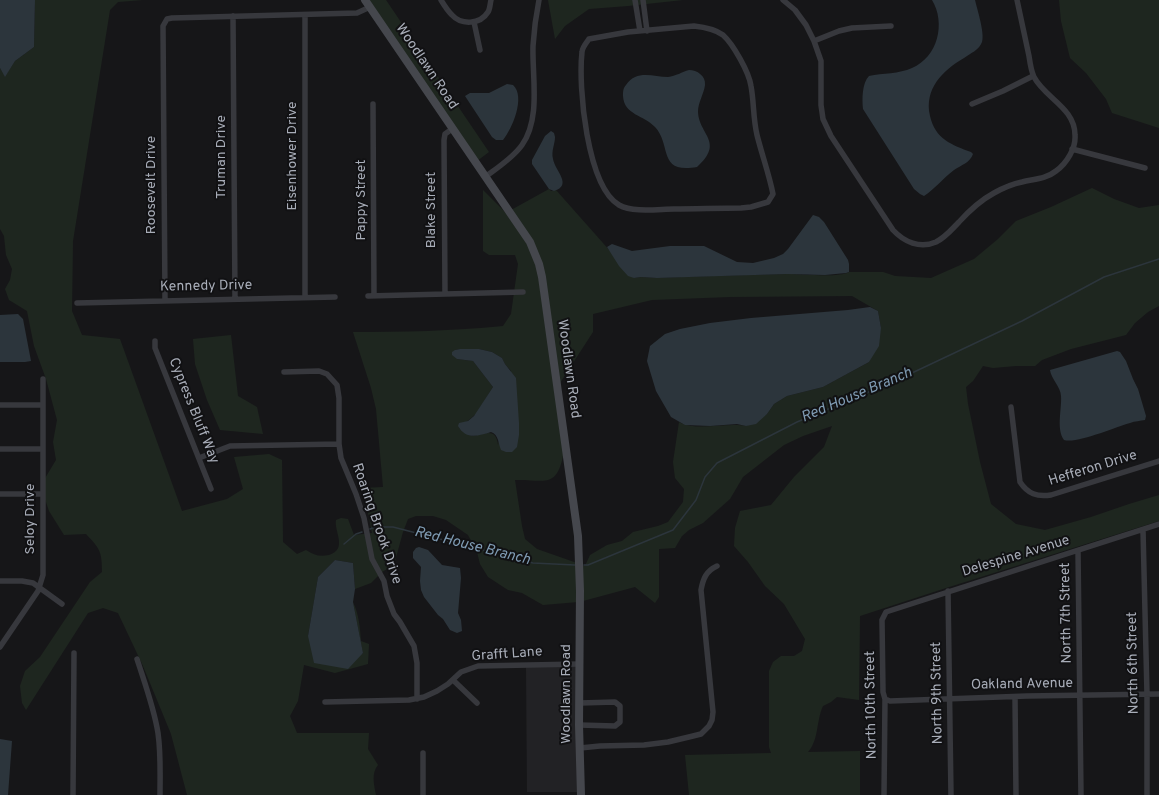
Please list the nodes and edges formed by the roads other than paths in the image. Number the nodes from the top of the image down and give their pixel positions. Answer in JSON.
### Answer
{"nodes":[{"id":1,"x":441,"y":0,"type":"edge"},
{"id":2,"x":491,"y":0,"type":"edge"},
{"id":3,"x":539,"y":0,"type":"edge"},
{"id":4,"x":635,"y":0,"type":"edge"},
{"id":5,"x":643,"y":0,"type":"edge"},
{"id":6,"x":783,"y":0,"type":"edge"},
{"id":7,"x":1017,"y":0,"type":"edge"},
{"id":8,"x":367,"y":4,"type":"edge"},
{"id":9,"x":305,"y":15,"type":"junction"},
{"id":10,"x":233,"y":16,"type":"junction"},
{"id":11,"x":474,"y":22,"type":"junction"},
{"id":12,"x":891,"y":26,"type":"dead end"},
{"id":13,"x":647,"y":30,"type":"junction"},
{"id":14,"x":640,"y":31,"type":"junction"},
{"id":15,"x":814,"y":41,"type":"junction"},
{"id":16,"x":480,"y":50,"type":"dead end"},
{"id":17,"x":1033,"y":76,"type":"junction"},
{"id":18,"x":373,"y":104,"type":"dead end"},
{"id":19,"x":972,"y":104,"type":"dead end"},
{"id":20,"x":452,"y":129,"type":"junction"},
{"id":21,"x":1072,"y":149,"type":"junction"},
{"id":22,"x":1146,"y":168,"type":"dead end"},
{"id":23,"x":485,"y":177,"type":"junction"},
{"id":24,"x":523,"y":292,"type":"dead end"},
{"id":25,"x":445,"y":294,"type":"junction"},
{"id":26,"x":305,"y":297,"type":"junction"},
{"id":27,"x":335,"y":297,"type":"dead end"},
{"id":28,"x":235,"y":299,"type":"junction"},
{"id":29,"x":165,"y":300,"type":"junction"},
{"id":30,"x":77,"y":302,"type":"dead end"},
{"id":31,"x":155,"y":341,"type":"dead end"},
{"id":32,"x":284,"y":372,"type":"dead end"},
{"id":33,"x":43,"y":379,"type":"dead end"},
{"id":34,"x":0,"y":405,"type":"edge"},
{"id":35,"x":43,"y":405,"type":"junction"},
{"id":36,"x":1011,"y":407,"type":"dead end"},
{"id":37,"x":339,"y":444,"type":"junction"},
{"id":38,"x":42,"y":449,"type":"junction"},
{"id":39,"x":0,"y":450,"type":"edge"},
{"id":40,"x":199,"y":458,"type":"junction"},
{"id":41,"x":1159,"y":461,"type":"edge"},
{"id":42,"x":211,"y":489,"type":"dead end"},
{"id":43,"x":0,"y":494,"type":"edge"},
{"id":44,"x":42,"y":494,"type":"junction"},
{"id":45,"x":1159,"y":524,"type":"edge"},
{"id":46,"x":1143,"y":530,"type":"junction"},
{"id":47,"x":1078,"y":551,"type":"junction"},
{"id":48,"x":717,"y":566,"type":"dead end"},
{"id":49,"x":0,"y":581,"type":"edge"},
{"id":50,"x":40,"y":587,"type":"junction"},
{"id":51,"x":948,"y":591,"type":"junction"},
{"id":52,"x":62,"y":604,"type":"dead end"},
{"id":53,"x":883,"y":616,"type":"joint"},
{"id":54,"x":0,"y":646,"type":"edge"},
{"id":55,"x":74,"y":653,"type":"dead end"},
{"id":56,"x":137,"y":659,"type":"dead end"},
{"id":57,"x":580,"y":664,"type":"junction"},
{"id":58,"x":453,"y":680,"type":"junction"},
{"id":59,"x":1147,"y":694,"type":"junction"},
{"id":60,"x":1159,"y":694,"type":"edge"},
{"id":61,"x":1080,"y":695,"type":"junction"},
{"id":62,"x":1015,"y":697,"type":"junction"},
{"id":63,"x":885,"y":698,"type":"junction"},
{"id":64,"x":950,"y":698,"type":"junction"},
{"id":65,"x":417,"y":699,"type":"junction"},
{"id":66,"x":325,"y":702,"type":"dead end"},
{"id":67,"x":478,"y":703,"type":"dead end"},
{"id":68,"x":580,"y":703,"type":"junction"},
{"id":69,"x":580,"y":725,"type":"junction"},
{"id":70,"x":580,"y":748,"type":"junction"},
{"id":71,"x":423,"y":753,"type":"dead end"},
{"id":72,"x":73,"y":795,"type":"edge"},
{"id":73,"x":160,"y":795,"type":"edge"},
{"id":74,"x":423,"y":795,"type":"edge"},
{"id":75,"x":581,"y":795,"type":"edge"},
{"id":76,"x":884,"y":795,"type":"edge"},
{"id":77,"x":951,"y":795,"type":"edge"},
{"id":78,"x":1016,"y":795,"type":"edge"},
{"id":79,"x":1081,"y":795,"type":"edge"},
{"id":80,"x":1146,"y":795,"type":"edge"}],
"edges":[{"from":1,"to":11,"type":"street"},
{"from":2,"to":11,"type":"street"},
{"from":3,"to":23,"type":"street"},
{"from":4,"to":14,"type":"street"},
{"from":5,"to":13,"type":"street"},
{"from":6,"to":15,"type":"street"},
{"from":7,"to":17,"type":"street"},
{"from":8,"to":9,"type":"street"},
{"from":8,"to":20,"type":"street","name":"Woodlawn Road"},
{"from":9,"to":10,"type":"street"},
{"from":9,"to":26,"type":"street","name":"Eisenhower Drive"},
{"from":10,"to":28,"type":"street","name":"Truman Drive"},
{"from":10,"to":29,"type":"street","name":"Roosevelt Drive"},
{"from":11,"to":16,"type":"street"},
{"from":12,"to":15,"type":"street"},
{"from":13,"to":14,"type":"street"},
{"from":13,"to":14,"type":"street"},
{"from":15,"to":21,"type":"street"},
{"from":17,"to":19,"type":"street"},
{"from":17,"to":21,"type":"street"},
{"from":18,"to":25,"type":"street","name":"Pappy Street"},
{"from":20,"to":23,"type":"street","name":"Woodlawn Road"},
{"from":20,"to":25,"type":"street","name":"Blake Street"},
{"from":21,"to":22,"type":"street"},
{"from":23,"to":57,"type":"street","name":"Woodlawn Road"},
{"from":24,"to":25,"type":"street"},
{"from":26,"to":27,"type":"street","name":"Kennedy Drive"},
{"from":26,"to":28,"type":"street","name":"Kennedy Drive"},
{"from":28,"to":29,"type":"street","name":"Kennedy Drive"},
{"from":29,"to":30,"type":"street","name":"Kennedy Drive"},
{"from":31,"to":40,"type":"street","name":"Cypress Bluff Way"},
{"from":32,"to":37,"type":"street","name":"Roaring Brook Drive"},
{"from":33,"to":35,"type":"street","name":"Seloy Drive"},
{"from":34,"to":35,"type":"street"},
{"from":35,"to":38,"type":"street","name":"Seloy Drive"},
{"from":36,"to":41,"type":"street","name":"Hefferon Drive"},
{"from":37,"to":40,"type":"street"},
{"from":37,"to":65,"type":"street","name":"Roaring Brook Drive"},
{"from":38,"to":39,"type":"street"},
{"from":38,"to":44,"type":"street","name":"Seloy Drive"},
{"from":40,"to":42,"type":"street","name":"Cypress Bluff Way"},
{"from":43,"to":44,"type":"street"},
{"from":44,"to":50,"type":"street","name":"Seloy Drive"},
{"from":45,"to":46,"type":"street","name":"Delespine Avenue"},
{"from":46,"to":47,"type":"street","name":"Delespine Avenue"},
{"from":46,"to":59,"type":"street","name":"North 6th Street"},
{"from":47,"to":51,"type":"street","name":"Delespine Avenue"},
{"from":47,"to":61,"type":"street","name":"North 7th Street"},
{"from":48,"to":70,"type":"street"},
{"from":49,"to":50,"type":"street"},
{"from":50,"to":52,"type":"street"},
{"from":50,"to":54,"type":"street","name":"Seloy Drive"},
{"from":51,"to":53,"type":"street","name":"Delespine Avenue"},
{"from":51,"to":64,"type":"street","name":"North 9th Street"},
{"from":53,"to":63,"type":"street","name":"North 10th Street"},
{"from":55,"to":72,"type":"street"},
{"from":56,"to":73,"type":"street"},
{"from":57,"to":58,"type":"street","name":"Grafft Lane"},
{"from":57,"to":68,"type":"street","name":"Woodlawn Road"},
{"from":58,"to":65,"type":"street","name":"Grafft Lane"},
{"from":58,"to":67,"type":"street"},
{"from":59,"to":60,"type":"street","name":"Oakland Avenue"},
{"from":59,"to":61,"type":"street","name":"Oakland Avenue"},
{"from":59,"to":80,"type":"street","name":"North 6th Street"},
{"from":61,"to":62,"type":"street","name":"Oakland Avenue"},
{"from":61,"to":79,"type":"street","name":"North 7th Street"},
{"from":62,"to":64,"type":"street","name":"Oakland Avenue"},
{"from":62,"to":78,"type":"street"},
{"from":63,"to":64,"type":"street","name":"Oakland Avenue"},
{"from":63,"to":76,"type":"street","name":"North 10th Street"},
{"from":64,"to":77,"type":"street","name":"North 9th Street"},
{"from":65,"to":66,"type":"street","name":"Grafft Lane"},
{"from":68,"to":69,"type":"street","name":"Woodlawn Road"},
{"from":68,"to":69,"type":"street"},
{"from":69,"to":70,"type":"street","name":"Woodlawn Road"},
{"from":70,"to":75,"type":"street","name":"Woodlawn Road"},
{"from":71,"to":74,"type":"street"}]}
